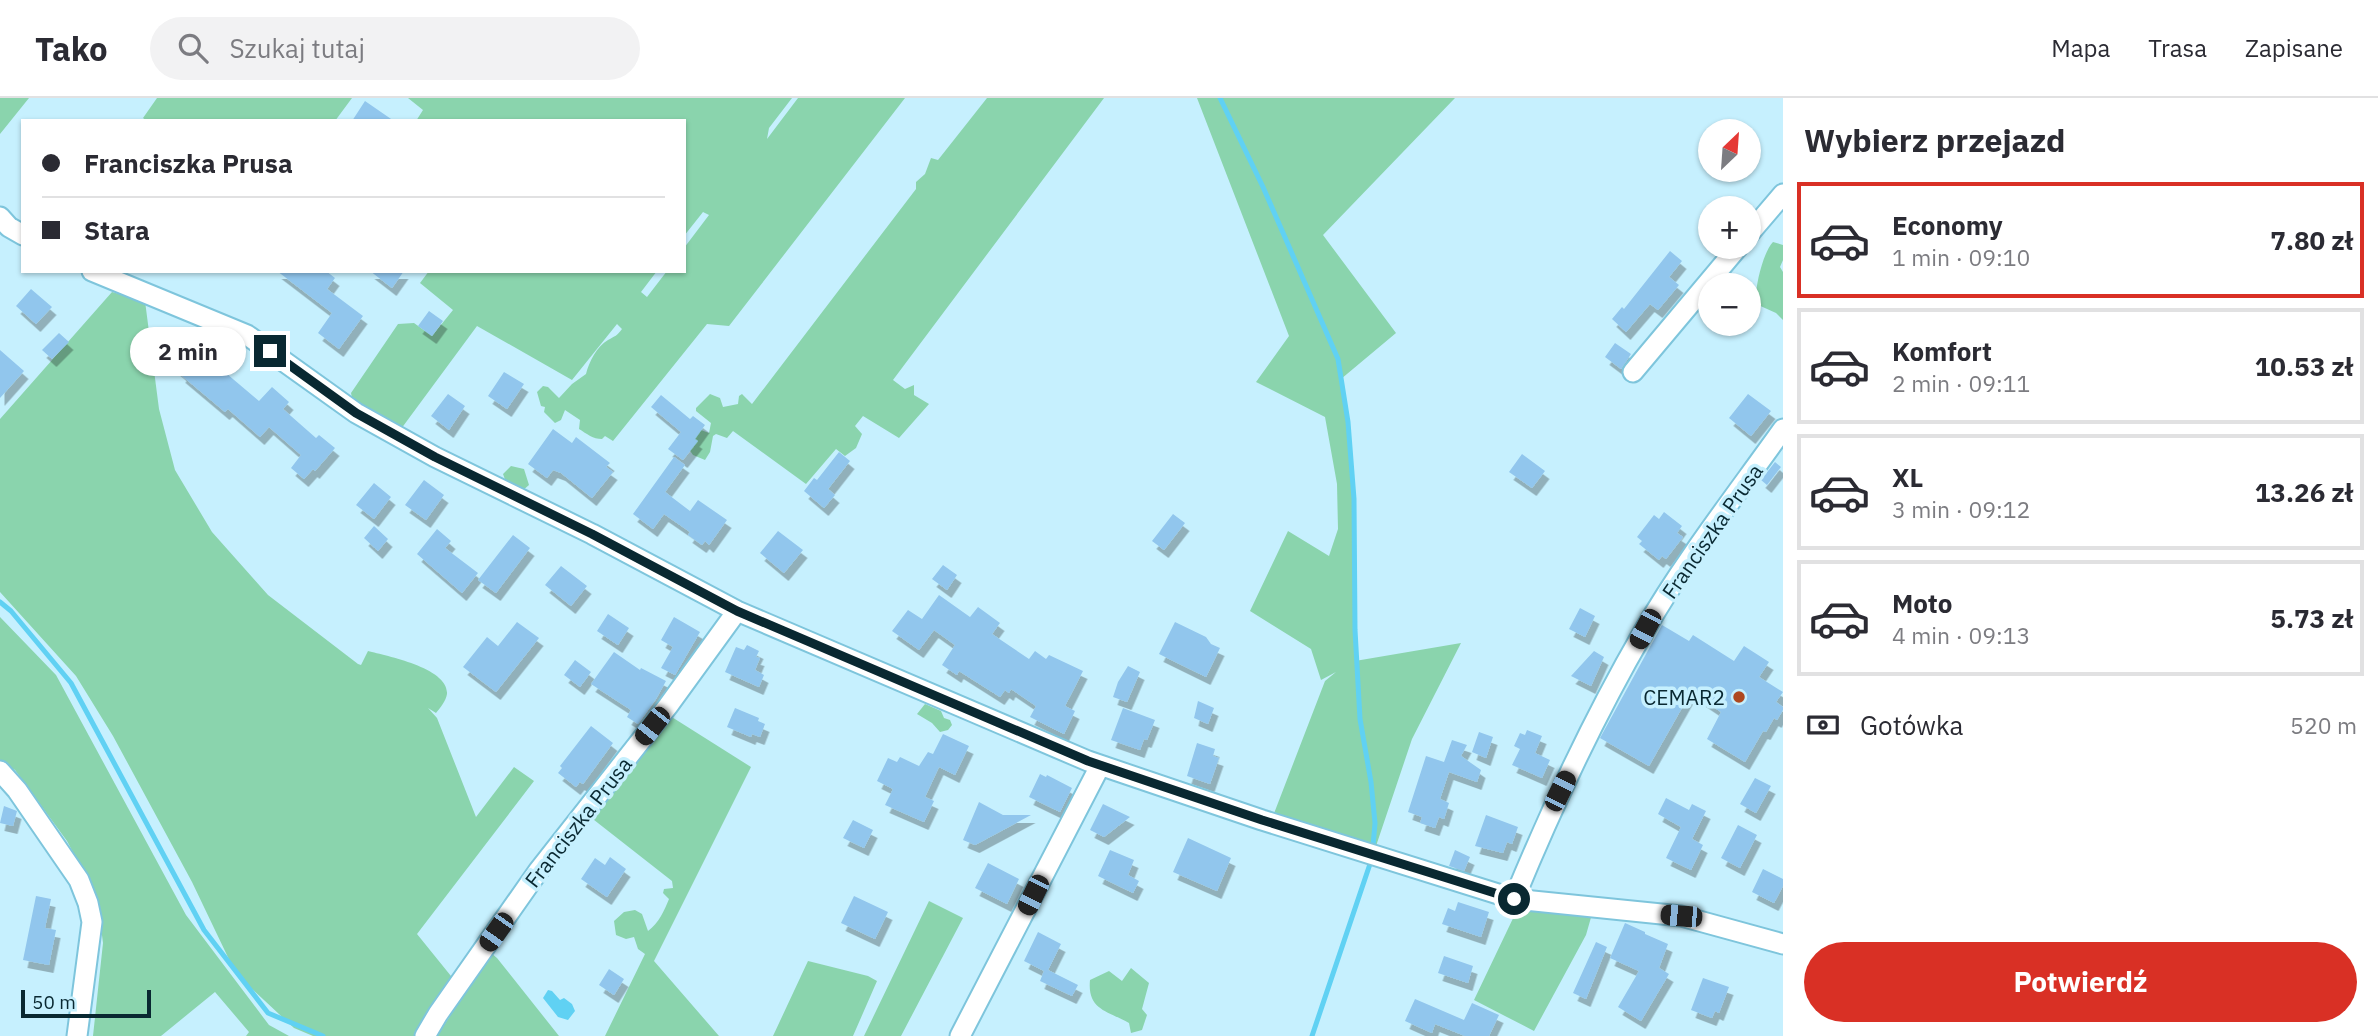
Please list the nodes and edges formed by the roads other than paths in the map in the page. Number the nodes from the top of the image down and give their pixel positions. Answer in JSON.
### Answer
{"nodes":[{"id":1,"x":1783,"y":194,"type":"edge"},
{"id":2,"x":0,"y":217,"type":"edge"},
{"id":3,"x":1761,"y":220,"type":"edge"},
{"id":4,"x":21,"y":234,"type":"edge"},
{"id":5,"x":1728,"y":259,"type":"edge"},
{"id":6,"x":97,"y":273,"type":"edge"},
{"id":7,"x":1633,"y":372,"type":"dead end"},
{"id":8,"x":1783,"y":429,"type":"edge"},
{"id":9,"x":737,"y":611,"type":"junction"},
{"id":10,"x":1100,"y":766,"type":"junction"},
{"id":11,"x":0,"y":771,"type":"edge"},
{"id":12,"x":1514,"y":899,"type":"junction"},
{"id":13,"x":1783,"y":944,"type":"edge"},
{"id":14,"x":77,"y":1036,"type":"edge"},
{"id":15,"x":425,"y":1036,"type":"edge"},
{"id":16,"x":960,"y":1036,"type":"edge"}],
"edges":[{"from":1,"to":3,"type":"street"},
{"from":2,"to":4,"type":"street"},
{"from":5,"to":7,"type":"street"},
{"from":6,"to":9,"type":"street"},
{"from":8,"to":12,"type":"street","name":"Franciszka Prusa"},
{"from":9,"to":10,"type":"street"},
{"from":9,"to":15,"type":"street","name":"Franciszka Prusa"},
{"from":10,"to":12,"type":"street"},
{"from":10,"to":16,"type":"street"},
{"from":11,"to":14,"type":"street"},
{"from":12,"to":13,"type":"street"}]}
